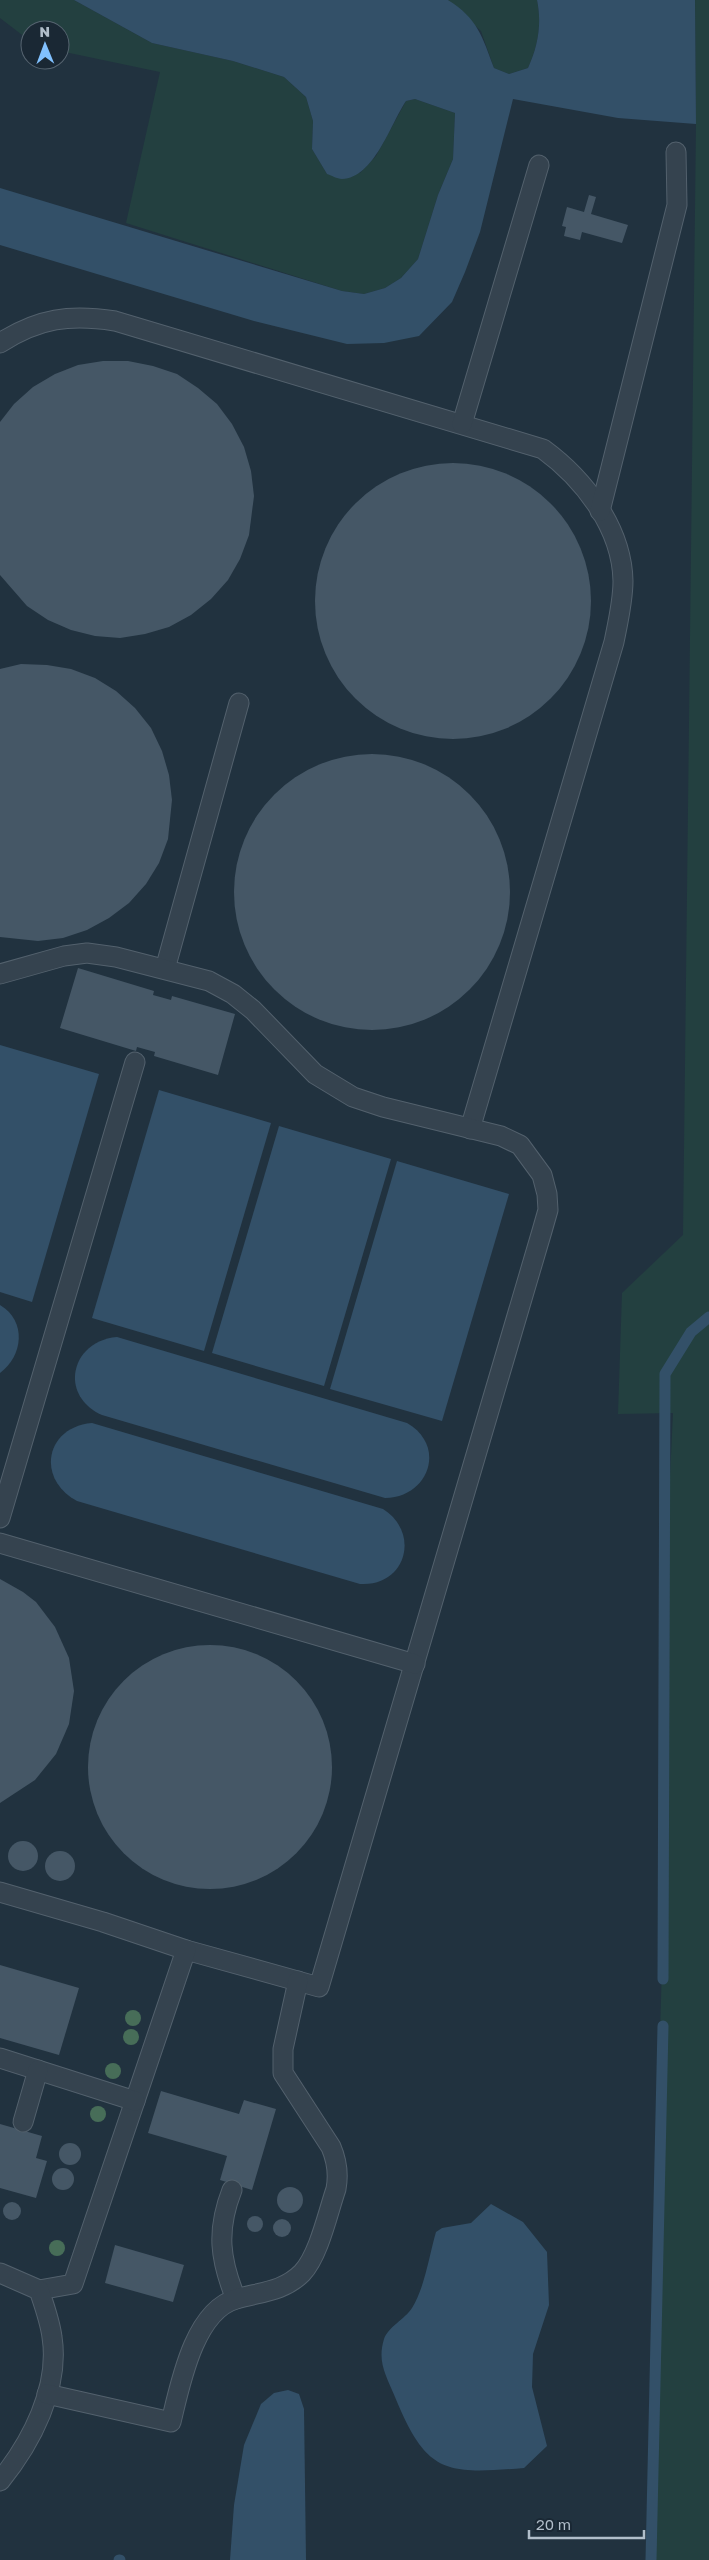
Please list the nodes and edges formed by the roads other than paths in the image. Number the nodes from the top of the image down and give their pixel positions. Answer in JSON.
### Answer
{"nodes":[{"id":1,"x":676,"y":152,"type":"dead end"},
{"id":2,"x":539,"y":165,"type":"dead end"},
{"id":3,"x":0,"y":343,"type":"edge"},
{"id":4,"x":462,"y":424,"type":"junction"},
{"id":5,"x":600,"y":511,"type":"junction"},
{"id":6,"x":239,"y":703,"type":"dead end"},
{"id":7,"x":165,"y":969,"type":"junction"},
{"id":8,"x":0,"y":974,"type":"edge"},
{"id":9,"x":134,"y":1062,"type":"dead end"},
{"id":10,"x":470,"y":1129,"type":"junction"},
{"id":11,"x":0,"y":1518,"type":"edge"},
{"id":12,"x":0,"y":1543,"type":"edge"},
{"id":13,"x":415,"y":1664,"type":"junction"},
{"id":14,"x":0,"y":1892,"type":"edge"},
{"id":15,"x":186,"y":1950,"type":"junction"},
{"id":16,"x":298,"y":1981,"type":"junction"},
{"id":17,"x":0,"y":2058,"type":"edge"},
{"id":18,"x":38,"y":2070,"type":"junction"},
{"id":19,"x":135,"y":2101,"type":"junction"},
{"id":20,"x":23,"y":2122,"type":"dead end"},
{"id":21,"x":232,"y":2190,"type":"dead end"},
{"id":22,"x":0,"y":2273,"type":"edge"},
{"id":23,"x":39,"y":2290,"type":"junction"},
{"id":24,"x":236,"y":2299,"type":"junction"},
{"id":25,"x":47,"y":2394,"type":"junction"},
{"id":26,"x":0,"y":2481,"type":"edge"}],
"edges":[{"from":1,"to":5,"type":"lane"},
{"from":2,"to":4,"type":"lane"},
{"from":3,"to":4,"type":"lane"},
{"from":4,"to":5,"type":"lane"},
{"from":5,"to":10,"type":"lane"},
{"from":6,"to":7,"type":"lane"},
{"from":7,"to":8,"type":"lane"},
{"from":7,"to":10,"type":"lane"},
{"from":9,"to":11,"type":"lane"},
{"from":10,"to":13,"type":"lane"},
{"from":12,"to":13,"type":"lane"},
{"from":13,"to":16,"type":"lane"},
{"from":14,"to":15,"type":"lane"},
{"from":15,"to":16,"type":"lane"},
{"from":15,"to":19,"type":"lane"},
{"from":16,"to":24,"type":"lane"},
{"from":17,"to":18,"type":"lane"},
{"from":18,"to":19,"type":"lane"},
{"from":18,"to":20,"type":"lane"},
{"from":19,"to":23,"type":"lane"},
{"from":21,"to":24,"type":"lane"},
{"from":22,"to":23,"type":"lane"},
{"from":23,"to":25,"type":"lane"},
{"from":24,"to":25,"type":"lane"},
{"from":25,"to":26,"type":"lane"}]}
